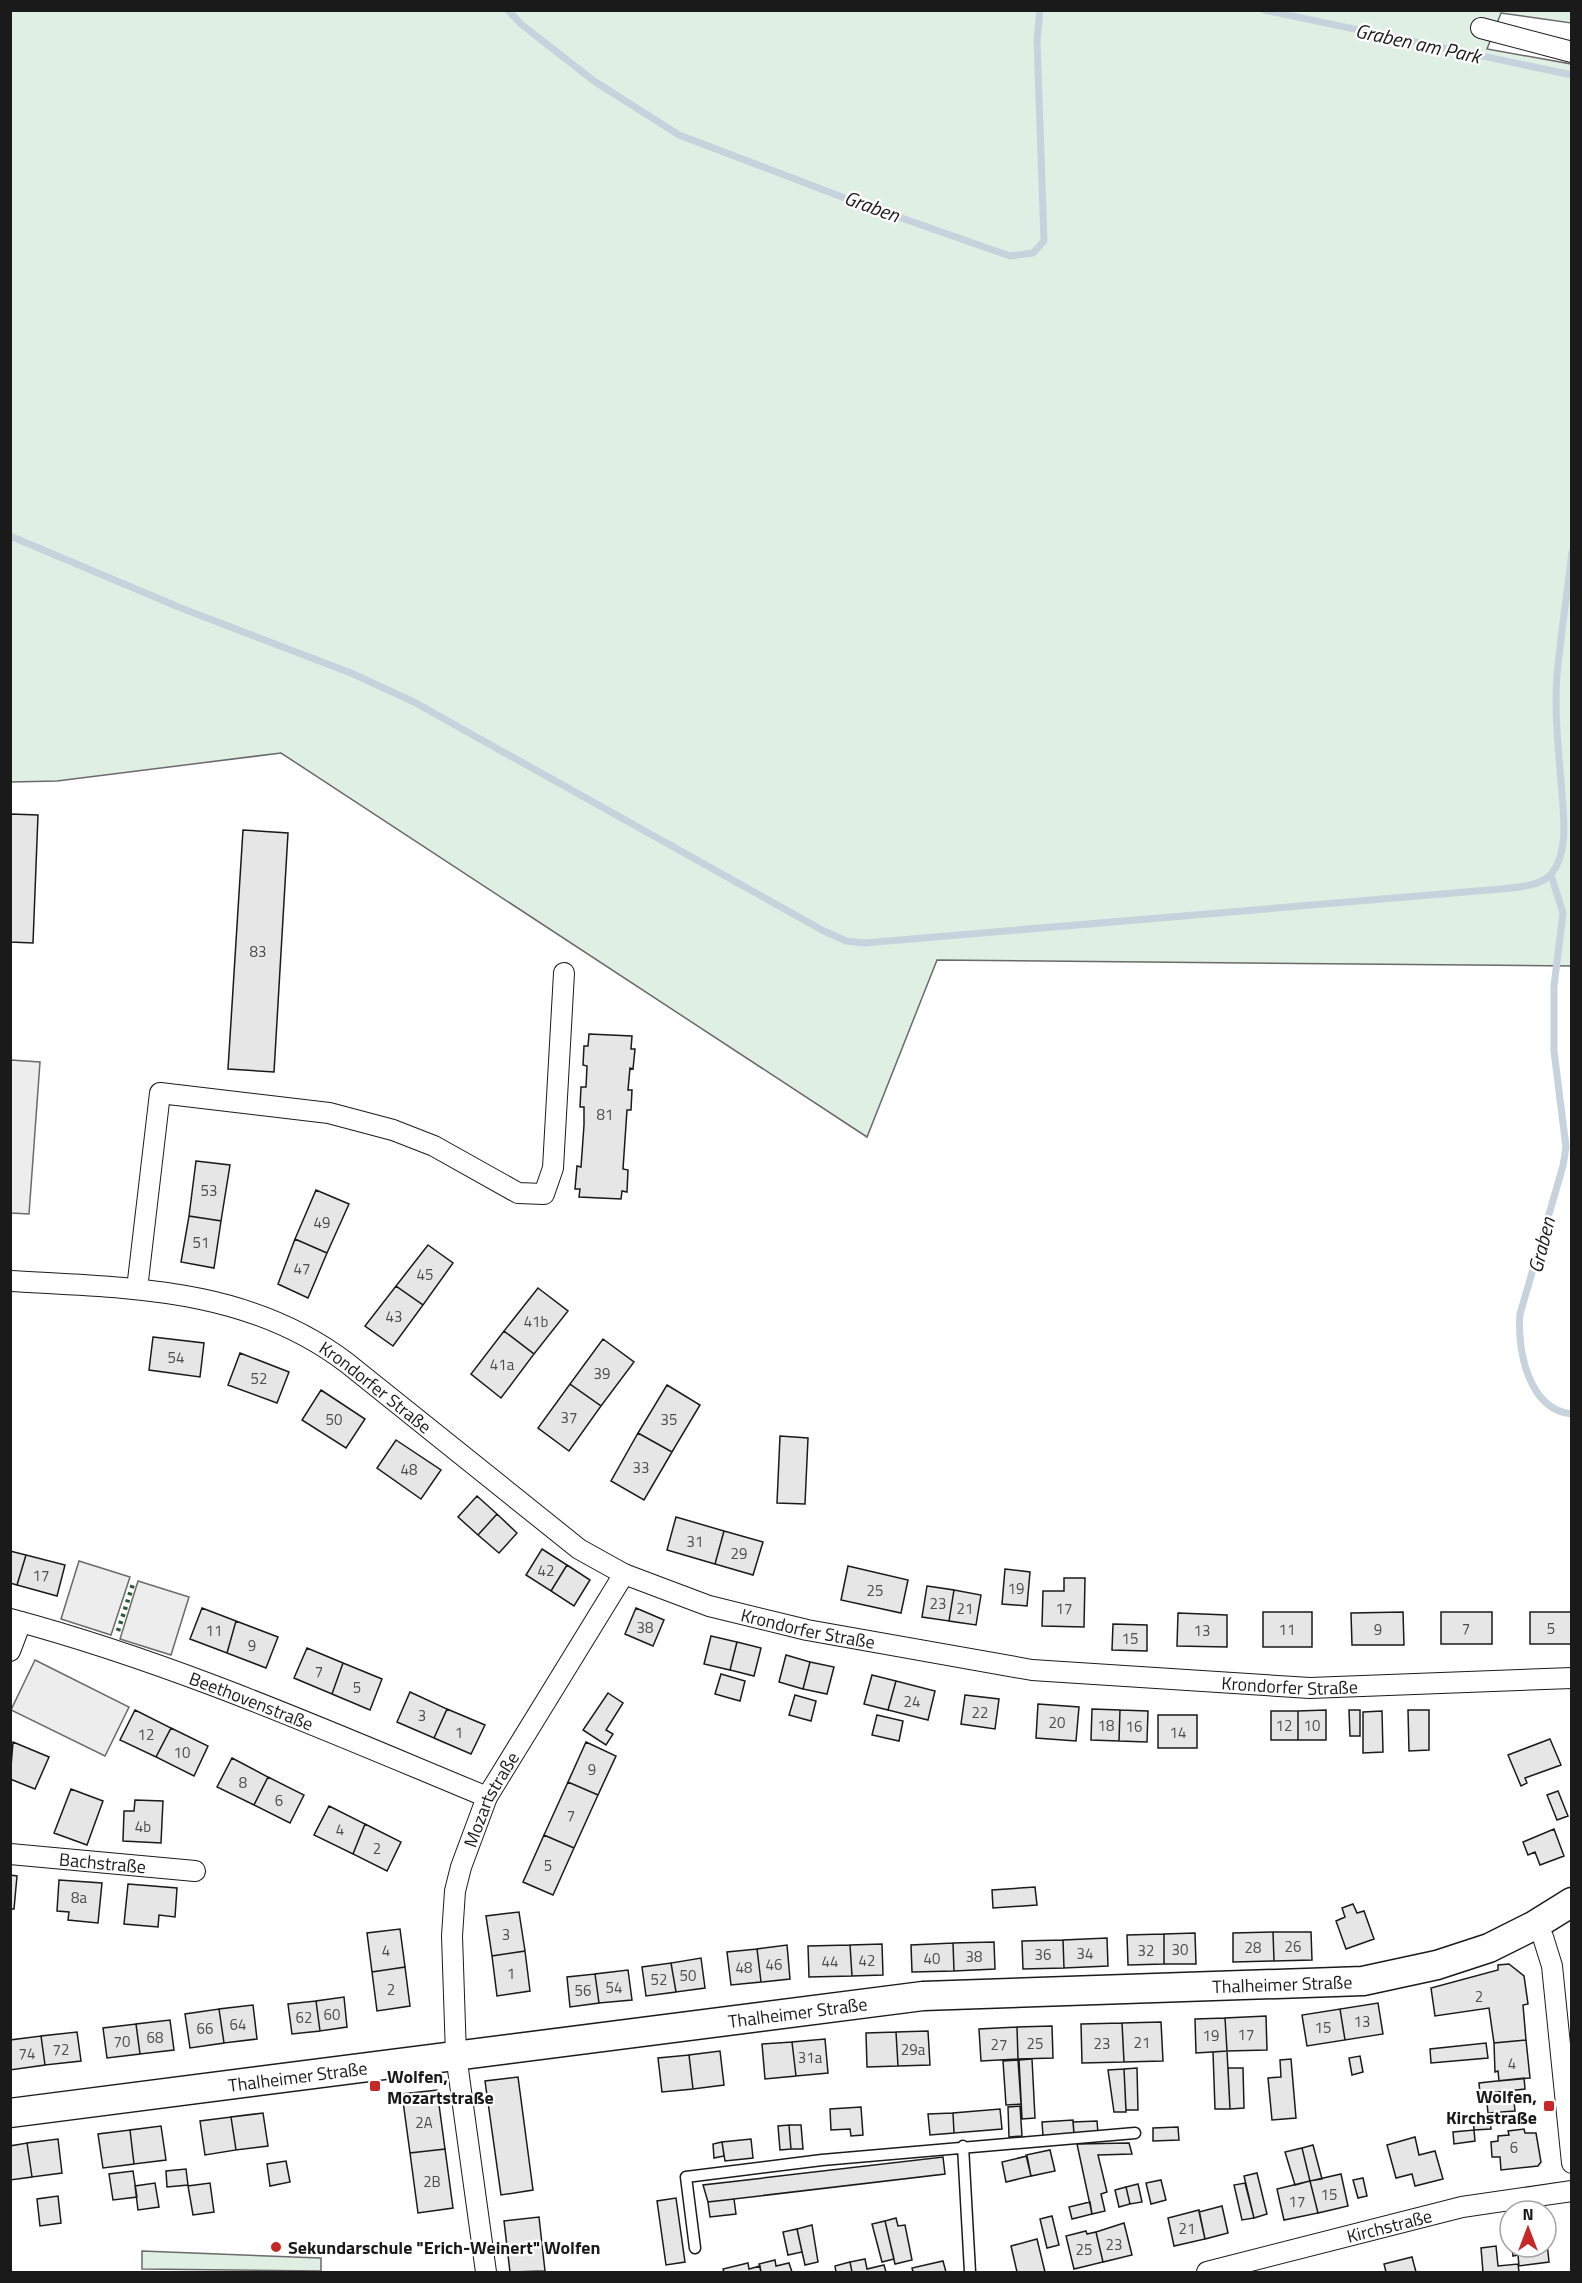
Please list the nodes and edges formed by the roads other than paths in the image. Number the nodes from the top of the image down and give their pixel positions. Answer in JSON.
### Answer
{"nodes":[{"id":1,"x":1481,"y":28,"type":"dead end"},
{"id":2,"x":1572,"y":52,"type":"edge"},
{"id":3,"x":564,"y":973,"type":"dead end"},
{"id":4,"x":10,"y":1281,"type":"edge"},
{"id":5,"x":137,"y":1289,"type":"junction"},
{"id":6,"x":624,"y":1575,"type":"junction"},
{"id":7,"x":16,"y":1620,"type":"edge"},
{"id":8,"x":10,"y":1651,"type":"edge"},
{"id":9,"x":1572,"y":1678,"type":"edge"},
{"id":10,"x":487,"y":1797,"type":"junction"},
{"id":11,"x":10,"y":1854,"type":"edge"},
{"id":12,"x":195,"y":1871,"type":"dead end"},
{"id":13,"x":1572,"y":1902,"type":"edge"},
{"id":14,"x":1535,"y":1925,"type":"junction"},
{"id":15,"x":1563,"y":1990,"type":"edge"},
{"id":16,"x":456,"y":2055,"type":"junction"},
{"id":17,"x":10,"y":2113,"type":"edge"},
{"id":18,"x":1135,"y":2133,"type":"dead end"},
{"id":19,"x":963,"y":2146,"type":"junction"},
{"id":20,"x":1572,"y":2163,"type":"edge"},
{"id":21,"x":1572,"y":2191,"type":"edge"},
{"id":22,"x":695,"y":2248,"type":"dead end"},
{"id":23,"x":486,"y":2272,"type":"edge"},
{"id":24,"x":970,"y":2272,"type":"edge"},
{"id":25,"x":1207,"y":2272,"type":"edge"}],
"edges":[{"from":1,"to":2,"type":"street"},
{"from":3,"to":5,"type":"street"},
{"from":4,"to":5,"type":"street","name":"Krondorfer Straße"},
{"from":5,"to":6,"type":"street","name":"Krondorfer Straße"},
{"from":6,"to":9,"type":"street","name":"Krondorfer Straße"},
{"from":6,"to":10,"type":"street","name":"Mozartstraße"},
{"from":7,"to":8,"type":"street"},
{"from":7,"to":10,"type":"street","name":"Beethovenstraße"},
{"from":10,"to":16,"type":"street","name":"Mozartstraße"},
{"from":11,"to":12,"type":"street","name":"Bachstraße"},
{"from":13,"to":14,"type":"street","name":"Thalheimer Straße"},
{"from":14,"to":15,"type":"street"},
{"from":14,"to":16,"type":"street","name":"Thalheimer Straße"},
{"from":15,"to":20,"type":"street"},
{"from":16,"to":17,"type":"street","name":"Thalheimer Straße"},
{"from":16,"to":23,"type":"street","name":"Mozartstraße"},
{"from":18,"to":19,"type":"lane"},
{"from":19,"to":22,"type":"lane"},
{"from":19,"to":24,"type":"lane"},
{"from":21,"to":25,"type":"street","name":"Kirchstraße"}]}
